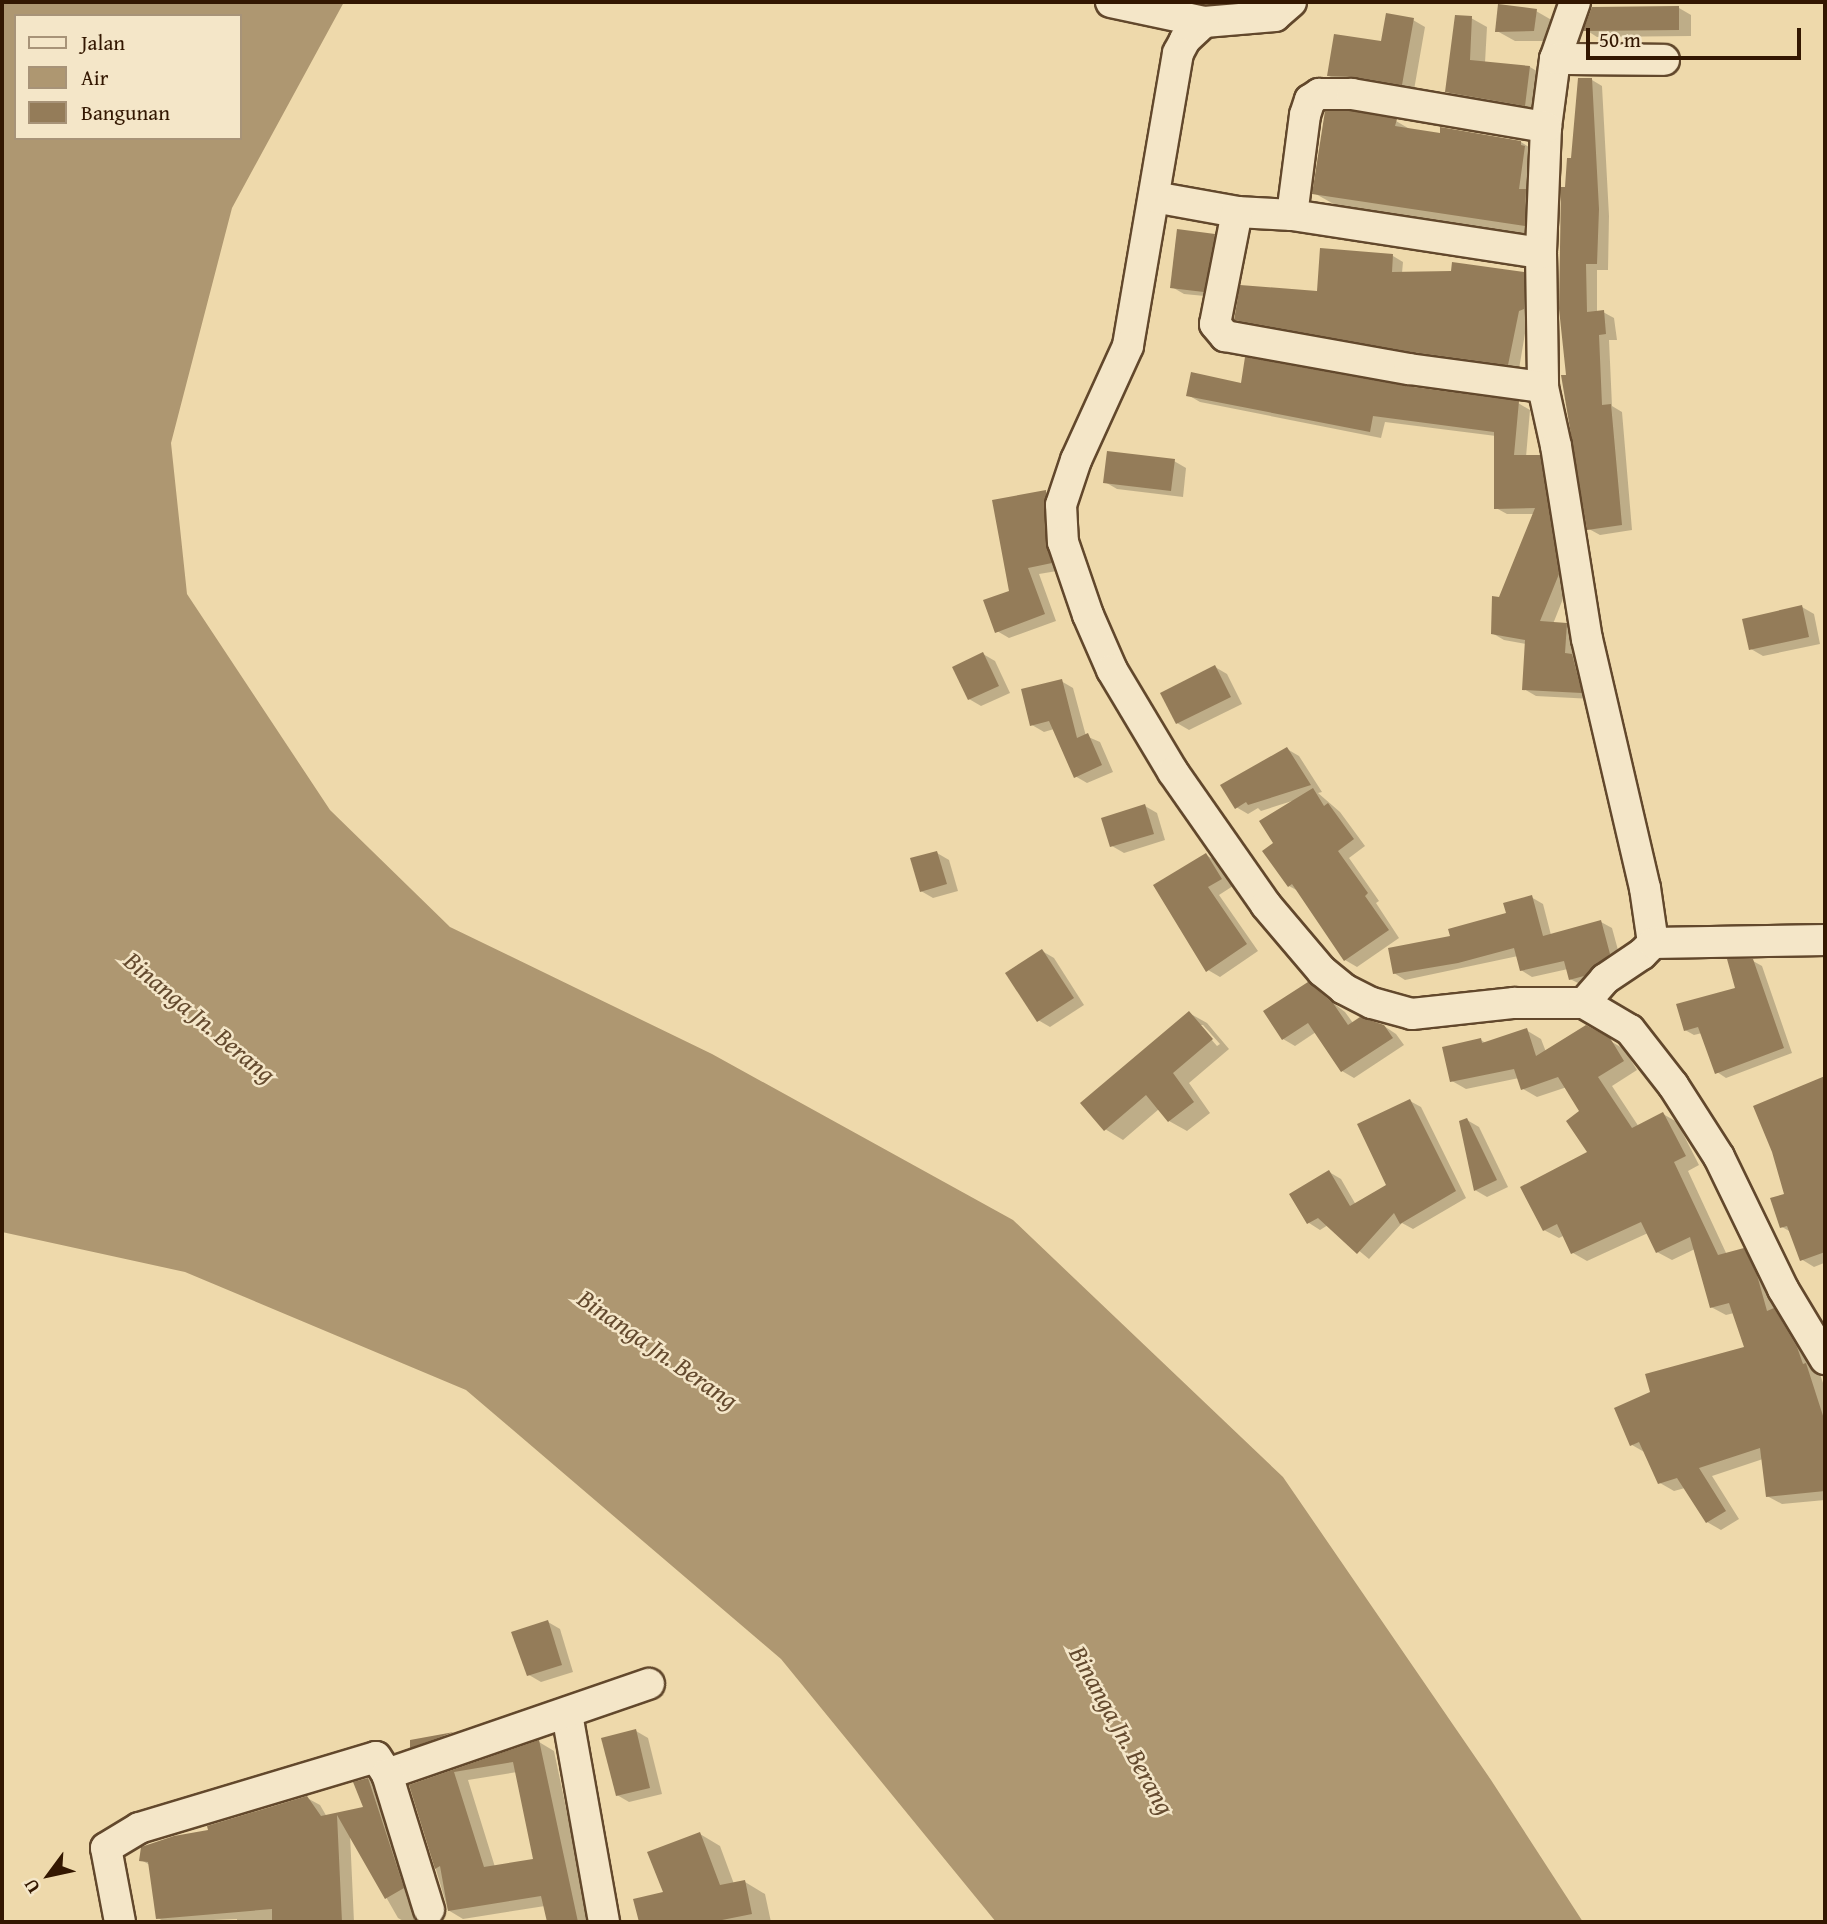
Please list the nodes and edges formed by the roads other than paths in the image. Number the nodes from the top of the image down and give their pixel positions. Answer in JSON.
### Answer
{"nodes":[{"id":1,"x":1111,"y":2,"type":"edge"},
{"id":2,"x":1291,"y":2,"type":"edge"},
{"id":3,"x":1575,"y":2,"type":"edge"},
{"id":4,"x":1204,"y":22,"type":"junction"},
{"id":5,"x":1555,"y":59,"type":"junction"},
{"id":6,"x":1664,"y":60,"type":"dead end"},
{"id":7,"x":1546,"y":127,"type":"junction"},
{"id":8,"x":1154,"y":197,"type":"junction"},
{"id":9,"x":1237,"y":212,"type":"junction"},
{"id":10,"x":1292,"y":215,"type":"junction"},
{"id":11,"x":1541,"y":253,"type":"junction"},
{"id":12,"x":1543,"y":387,"type":"junction"},
{"id":13,"x":1825,"y":940,"type":"edge"},
{"id":14,"x":1653,"y":943,"type":"junction"},
{"id":15,"x":1584,"y":1003,"type":"junction"},
{"id":16,"x":1825,"y":1359,"type":"edge"},
{"id":17,"x":649,"y":1685,"type":"dead end"},
{"id":18,"x":567,"y":1714,"type":"junction"},
{"id":19,"x":387,"y":1774,"type":"junction"},
{"id":20,"x":429,"y":1909,"type":"dead end"},
{"id":21,"x":120,"y":1922,"type":"edge"},
{"id":22,"x":604,"y":1922,"type":"edge"}],
"edges":[{"from":1,"to":4,"type":"street"},
{"from":2,"to":4,"type":"street"},
{"from":3,"to":5,"type":"street"},
{"from":4,"to":8,"type":"street"},
{"from":5,"to":6,"type":"street"},
{"from":5,"to":7,"type":"street"},
{"from":7,"to":10,"type":"street"},
{"from":7,"to":11,"type":"street"},
{"from":8,"to":9,"type":"street"},
{"from":8,"to":15,"type":"street"},
{"from":9,"to":10,"type":"street"},
{"from":9,"to":12,"type":"street"},
{"from":10,"to":11,"type":"street"},
{"from":11,"to":12,"type":"street"},
{"from":12,"to":14,"type":"street"},
{"from":13,"to":14,"type":"street"},
{"from":14,"to":15,"type":"street"},
{"from":15,"to":16,"type":"street"},
{"from":17,"to":18,"type":"street"},
{"from":18,"to":19,"type":"street"},
{"from":18,"to":22,"type":"street"},
{"from":19,"to":20,"type":"street"},
{"from":19,"to":21,"type":"street"}]}
